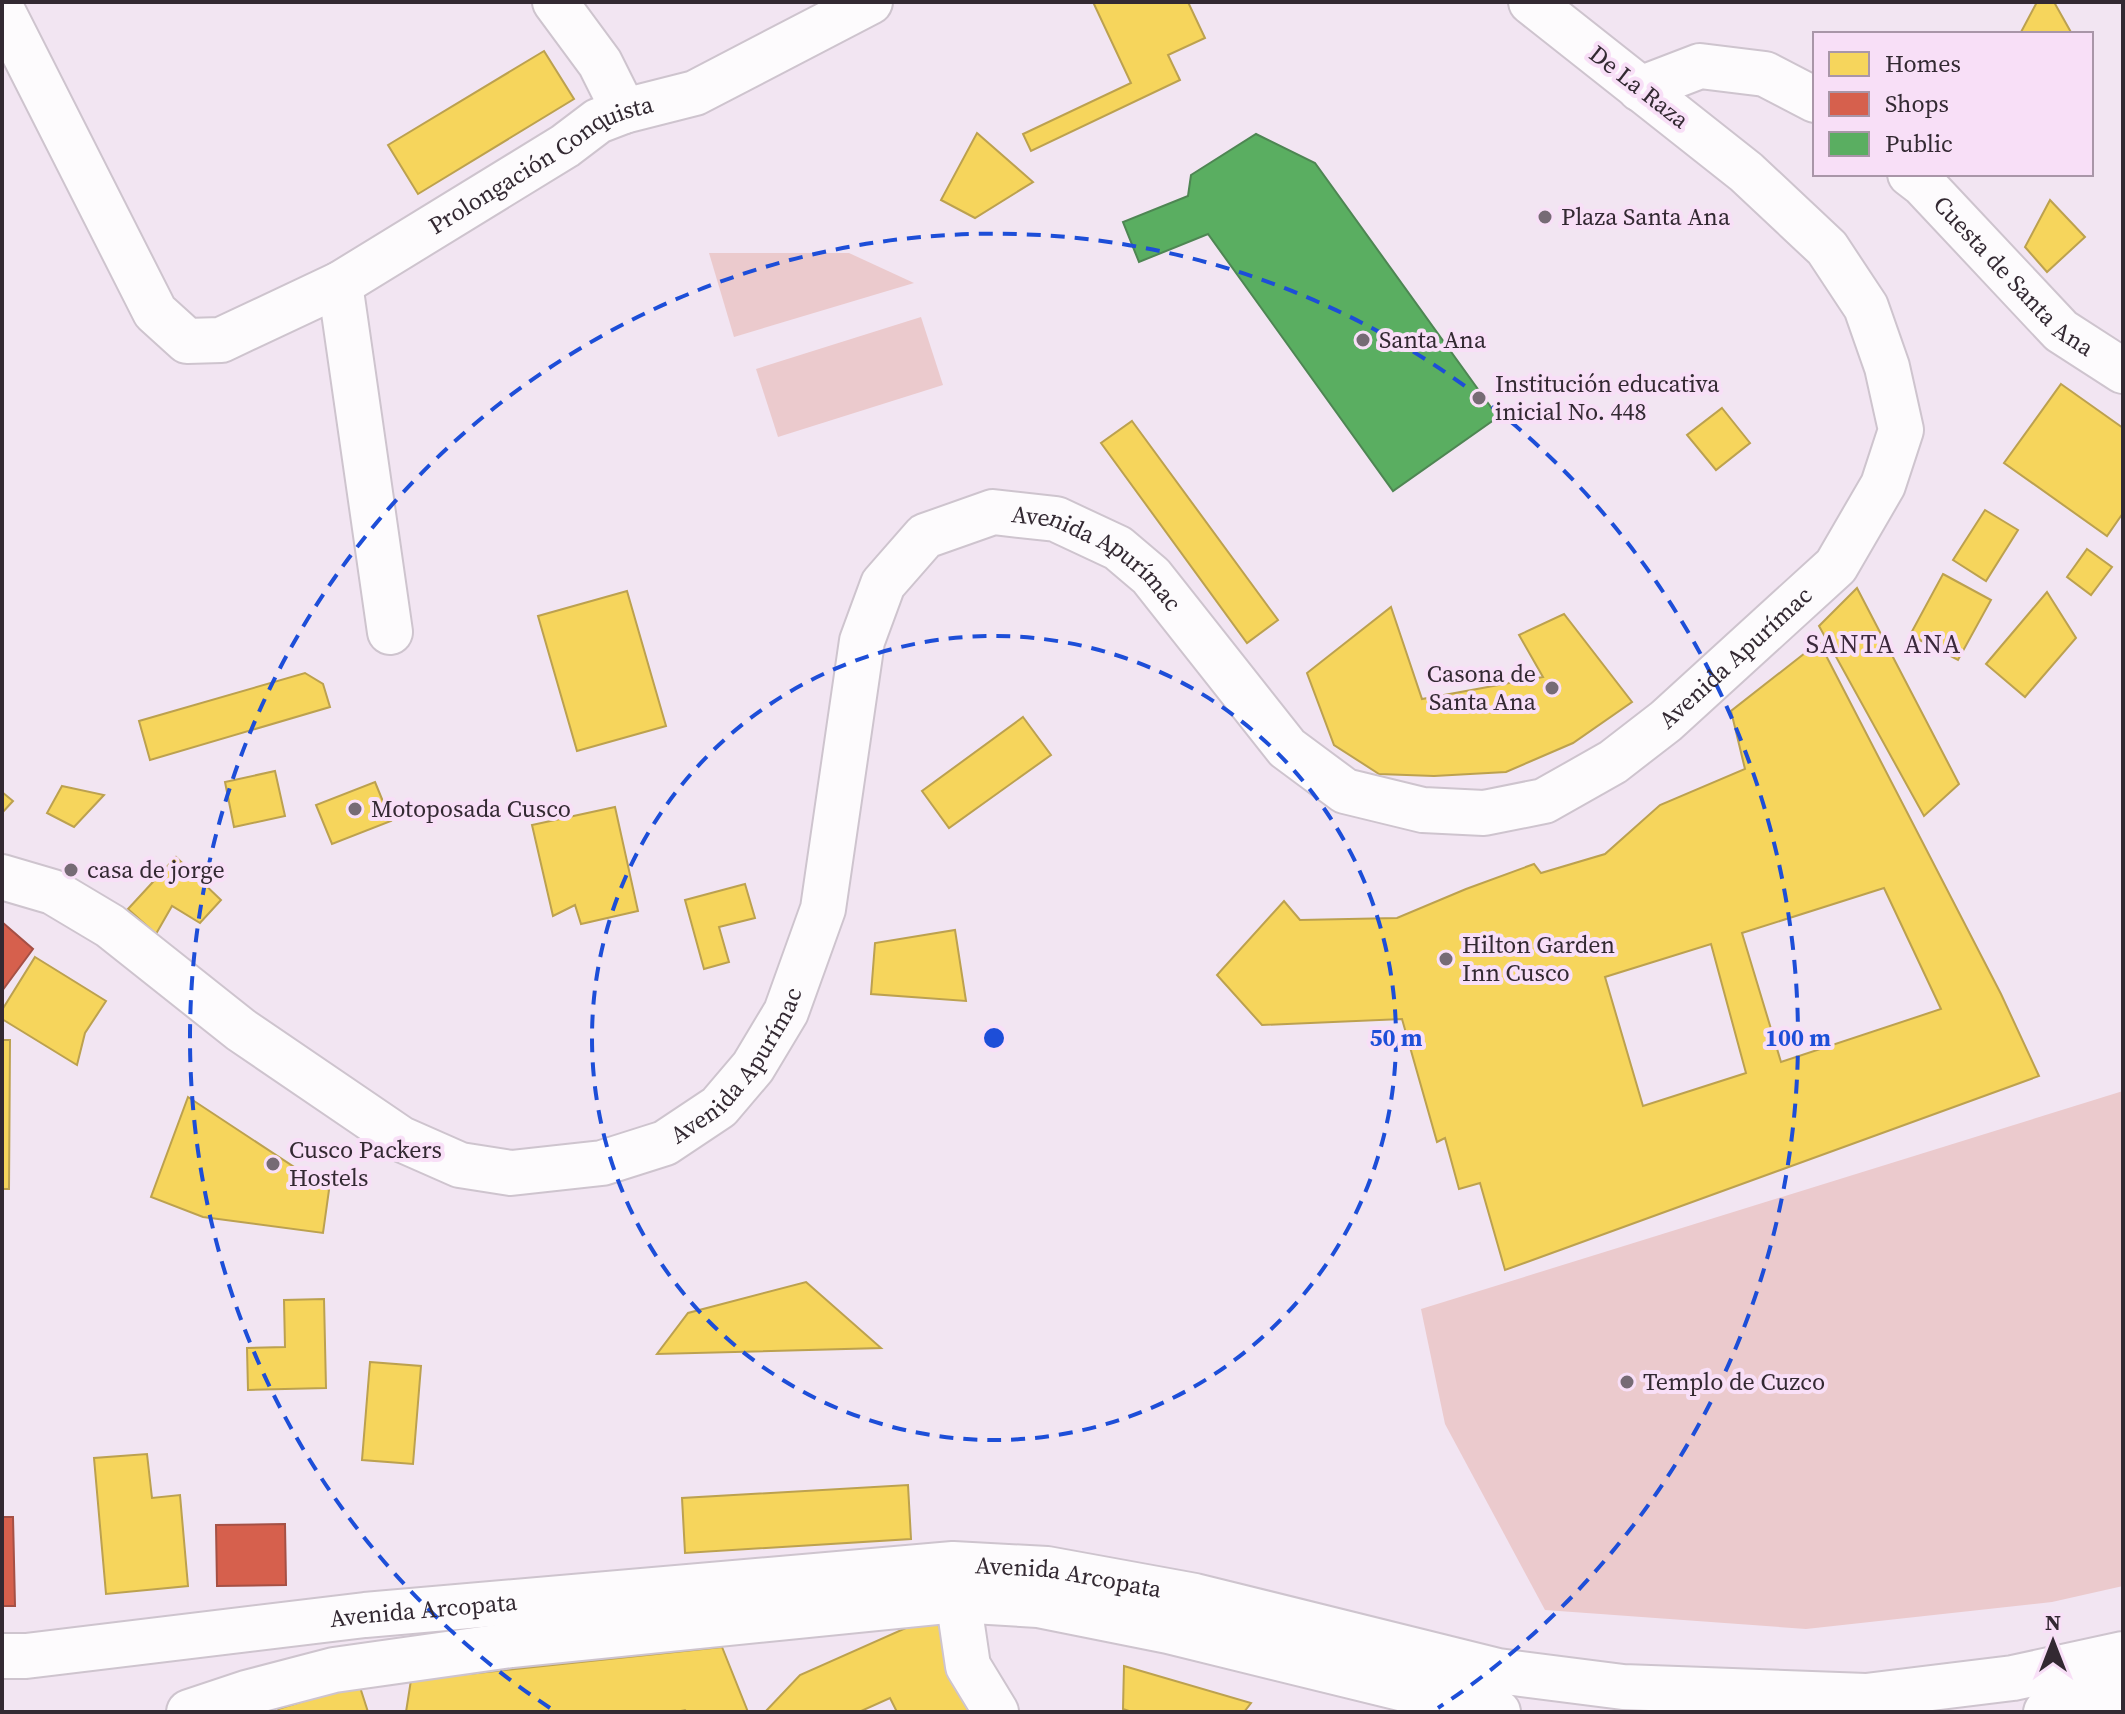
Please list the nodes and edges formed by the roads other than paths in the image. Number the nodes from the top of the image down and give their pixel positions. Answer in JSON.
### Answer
{"nodes":[{"id":1,"x":555,"y":2,"type":"edge"},
{"id":2,"x":870,"y":2,"type":"edge"},
{"id":3,"x":1531,"y":2,"type":"edge"},
{"id":4,"x":2,"y":10,"type":"edge"},
{"id":5,"x":1640,"y":89,"type":"junction"},
{"id":6,"x":1813,"y":99,"type":"edge"},
{"id":7,"x":624,"y":111,"type":"junction"},
{"id":8,"x":1746,"y":172,"type":"joint"},
{"id":9,"x":1913,"y":176,"type":"edge"},
{"id":10,"x":340,"y":284,"type":"junction"},
{"id":11,"x":2123,"y":371,"type":"edge"},
{"id":12,"x":390,"y":632,"type":"dead end"},
{"id":13,"x":2,"y":877,"type":"edge"},
{"id":14,"x":955,"y":1582,"type":"junction"},
{"id":15,"x":2123,"y":1654,"type":"edge"},
{"id":16,"x":2,"y":1656,"type":"edge"},
{"id":17,"x":2123,"y":1694,"type":"edge"},
{"id":18,"x":189,"y":1712,"type":"edge"},
{"id":19,"x":996,"y":1712,"type":"edge"},
{"id":20,"x":1498,"y":1712,"type":"edge"},
{"id":21,"x":2046,"y":1712,"type":"edge"}],
"edges":[{"from":1,"to":7,"type":"street"},
{"from":2,"to":7,"type":"street","name":"Prolongación Conquista"},
{"from":3,"to":5,"type":"street","name":"De La Raza"},
{"from":4,"to":10,"type":"street","name":"Prolongación Conquista"},
{"from":5,"to":6,"type":"street"},
{"from":5,"to":8,"type":"street","name":"De La Raza"},
{"from":7,"to":10,"type":"street","name":"Prolongación Conquista"},
{"from":8,"to":13,"type":"street","name":"Avenida Apurímac"},
{"from":9,"to":11,"type":"street","name":"Cuesta de Santa Ana"},
{"from":10,"to":12,"type":"street"},
{"from":14,"to":15,"type":"street","name":"Avenida Arcopata"},
{"from":14,"to":16,"type":"street","name":"Avenida Arcopata"},
{"from":14,"to":18,"type":"street","name":"Avenida Arcopata"},
{"from":14,"to":19,"type":"street"},
{"from":14,"to":20,"type":"street","name":"Avenida Arcopata"},
{"from":17,"to":21,"type":"street"}]}
